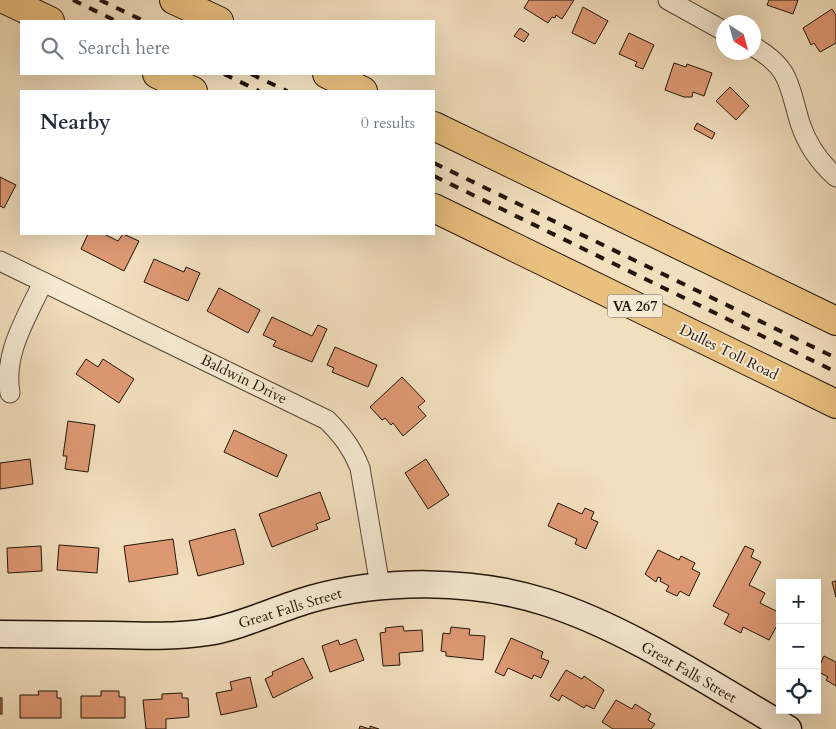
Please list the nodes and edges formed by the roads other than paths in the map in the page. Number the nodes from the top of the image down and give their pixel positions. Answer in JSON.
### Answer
{"nodes":[{"id":1,"x":6,"y":0,"type":"edge"},
{"id":2,"x":174,"y":0,"type":"edge"},
{"id":3,"x":668,"y":0,"type":"edge"},
{"id":4,"x":48,"y":20,"type":"edge"},
{"id":5,"x":217,"y":20,"type":"edge"},
{"id":6,"x":716,"y":27,"type":"edge"},
{"id":7,"x":761,"y":52,"type":"edge"},
{"id":8,"x":159,"y":75,"type":"edge"},
{"id":9,"x":329,"y":75,"type":"edge"},
{"id":10,"x":191,"y":90,"type":"edge"},
{"id":11,"x":361,"y":90,"type":"edge"},
{"id":12,"x":435,"y":126,"type":"edge"},
{"id":13,"x":836,"y":177,"type":"edge"},
{"id":14,"x":435,"y":208,"type":"edge"},
{"id":15,"x":0,"y":261,"type":"edge"},
{"id":16,"x":43,"y":282,"type":"junction"},
{"id":17,"x":836,"y":321,"type":"edge"},
{"id":18,"x":10,"y":393,"type":"dead end"},
{"id":19,"x":836,"y":404,"type":"edge"},
{"id":20,"x":380,"y":586,"type":"junction"},
{"id":21,"x":0,"y":634,"type":"edge"},
{"id":22,"x":788,"y":729,"type":"edge"}],
"edges":[{"from":1,"to":4,"type":"highway"},
{"from":2,"to":5,"type":"highway"},
{"from":3,"to":6,"type":"street"},
{"from":7,"to":13,"type":"street"},
{"from":8,"to":10,"type":"highway"},
{"from":9,"to":11,"type":"highway"},
{"from":12,"to":17,"type":"highway"},
{"from":14,"to":19,"type":"highway","name":"Dulles Toll Road","number":"VA 267"},
{"from":15,"to":16,"type":"street","name":"Baldwin Drive"},
{"from":16,"to":18,"type":"street"},
{"from":16,"to":20,"type":"street","name":"Baldwin Drive"},
{"from":20,"to":21,"type":"main road","name":"Great Falls Street"},
{"from":20,"to":22,"type":"main road","name":"Great Falls Street"}]}
